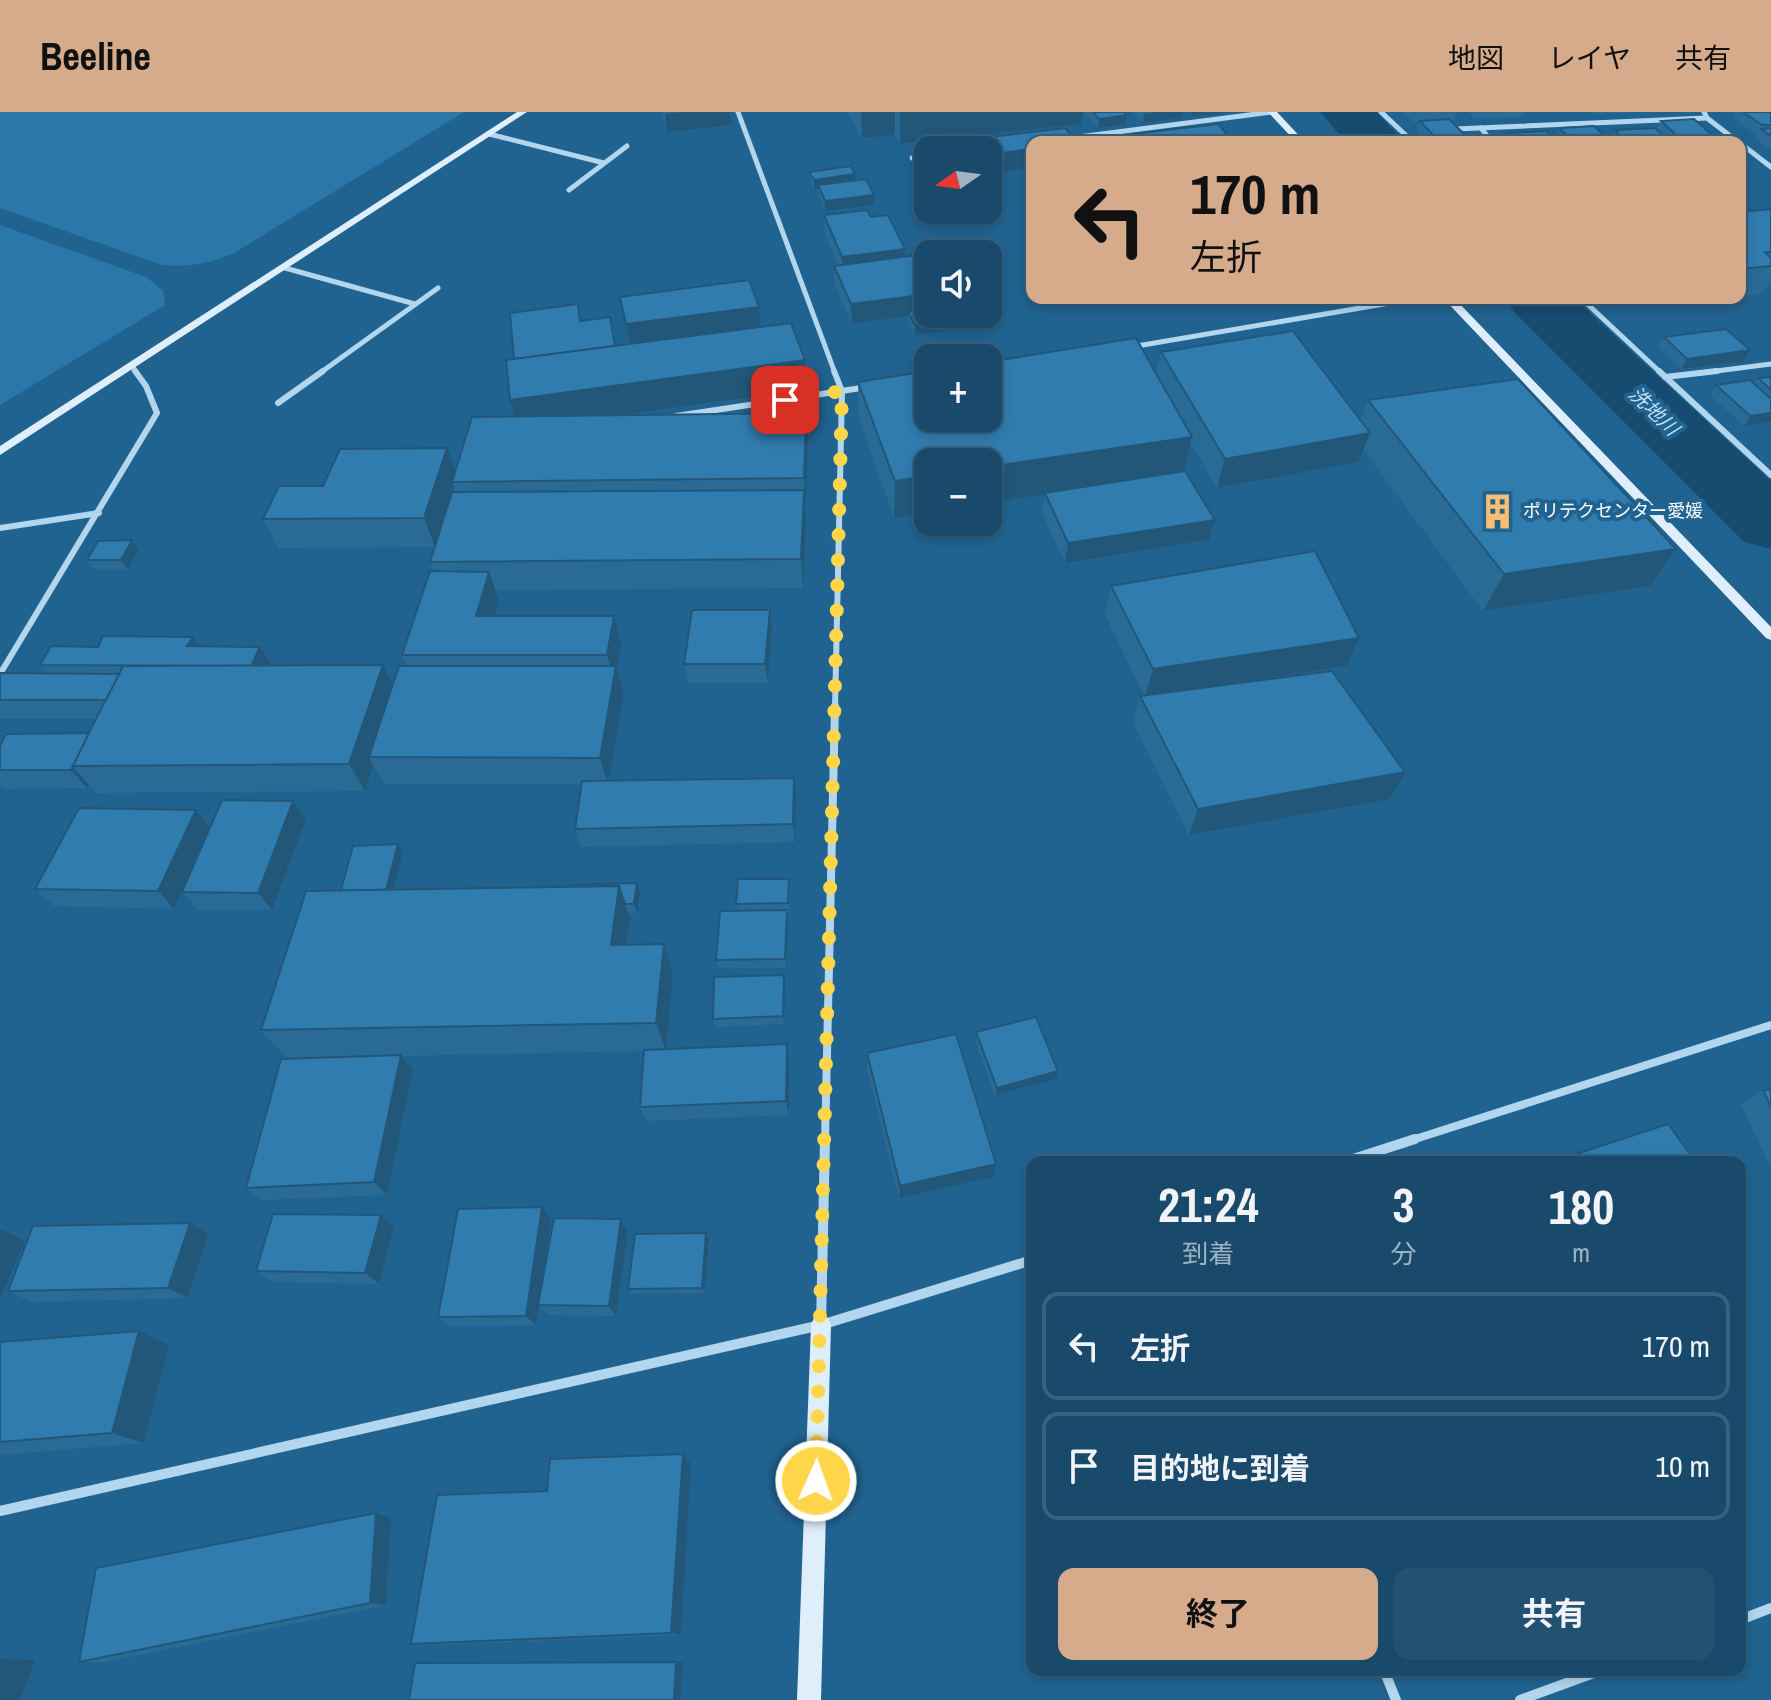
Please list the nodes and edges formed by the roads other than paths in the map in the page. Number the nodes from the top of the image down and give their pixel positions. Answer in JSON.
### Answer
{"nodes":[{"id":1,"x":523,"y":112,"type":"edge"},
{"id":2,"x":738,"y":112,"type":"edge"},
{"id":3,"x":1272,"y":112,"type":"edge"},
{"id":4,"x":1381,"y":112,"type":"edge"},
{"id":5,"x":1706,"y":115,"type":"edge"},
{"id":6,"x":1481,"y":128,"type":"junction"},
{"id":7,"x":1455,"y":129,"type":"edge"},
{"id":8,"x":489,"y":134,"type":"junction"},
{"id":9,"x":1085,"y":136,"type":"edge"},
{"id":10,"x":1295,"y":136,"type":"edge"},
{"id":11,"x":1407,"y":136,"type":"edge"},
{"id":12,"x":1487,"y":136,"type":"edge"},
{"id":13,"x":1731,"y":136,"type":"edge"},
{"id":14,"x":627,"y":146,"type":"dead end"},
{"id":15,"x":1746,"y":148,"type":"edge"},
{"id":16,"x":604,"y":163,"type":"junction"},
{"id":17,"x":1771,"y":167,"type":"edge"},
{"id":18,"x":569,"y":190,"type":"dead end"},
{"id":19,"x":285,"y":268,"type":"junction"},
{"id":20,"x":438,"y":288,"type":"dead end"},
{"id":21,"x":415,"y":304,"type":"junction"},
{"id":22,"x":1384,"y":304,"type":"edge"},
{"id":23,"x":1454,"y":304,"type":"edge"},
{"id":24,"x":1587,"y":304,"type":"edge"},
{"id":25,"x":1126,"y":348,"type":"edge"},
{"id":26,"x":1771,"y":364,"type":"edge"},
{"id":27,"x":132,"y":366,"type":"junction"},
{"id":28,"x":1665,"y":377,"type":"junction"},
{"id":29,"x":871,"y":387,"type":"edge"},
{"id":30,"x":842,"y":391,"type":"junction"},
{"id":31,"x":278,"y":403,"type":"dead end"},
{"id":32,"x":661,"y":418,"type":"edge"},
{"id":33,"x":0,"y":451,"type":"edge"},
{"id":34,"x":1771,"y":475,"type":"edge"},
{"id":35,"x":99,"y":513,"type":"junction"},
{"id":36,"x":0,"y":528,"type":"edge"},
{"id":37,"x":1771,"y":635,"type":"edge"},
{"id":38,"x":0,"y":674,"type":"edge"},
{"id":39,"x":1771,"y":1025,"type":"edge"},
{"id":40,"x":1363,"y":1156,"type":"edge"},
{"id":41,"x":1026,"y":1262,"type":"edge"},
{"id":42,"x":821,"y":1325,"type":"junction"},
{"id":43,"x":0,"y":1511,"type":"edge"},
{"id":44,"x":1771,"y":1608,"type":"edge"},
{"id":45,"x":1746,"y":1618,"type":"edge"},
{"id":46,"x":1386,"y":1676,"type":"edge"},
{"id":47,"x":1586,"y":1676,"type":"edge"},
{"id":48,"x":809,"y":1700,"type":"edge"},
{"id":49,"x":1396,"y":1700,"type":"edge"},
{"id":50,"x":1520,"y":1700,"type":"edge"}],
"edges":[{"from":1,"to":8,"type":"street"},
{"from":2,"to":30,"type":"street"},
{"from":3,"to":9,"type":"street"},
{"from":3,"to":10,"type":"street"},
{"from":4,"to":11,"type":"street"},
{"from":5,"to":6,"type":"street"},
{"from":5,"to":13,"type":"street"},
{"from":6,"to":7,"type":"street"},
{"from":6,"to":12,"type":"street"},
{"from":8,"to":16,"type":"street"},
{"from":8,"to":19,"type":"street"},
{"from":14,"to":16,"type":"street"},
{"from":15,"to":17,"type":"street"},
{"from":16,"to":18,"type":"street"},
{"from":19,"to":21,"type":"street"},
{"from":19,"to":27,"type":"street"},
{"from":20,"to":21,"type":"street"},
{"from":21,"to":31,"type":"street"},
{"from":22,"to":25,"type":"street"},
{"from":23,"to":37,"type":"street"},
{"from":24,"to":28,"type":"street"},
{"from":26,"to":28,"type":"street"},
{"from":27,"to":33,"type":"street"},
{"from":27,"to":35,"type":"street"},
{"from":28,"to":34,"type":"street"},
{"from":29,"to":30,"type":"street"},
{"from":30,"to":32,"type":"street"},
{"from":30,"to":42,"type":"street"},
{"from":35,"to":36,"type":"street"},
{"from":35,"to":38,"type":"street"},
{"from":39,"to":40,"type":"street"},
{"from":41,"to":42,"type":"street"},
{"from":42,"to":43,"type":"street"},
{"from":42,"to":48,"type":"street"},
{"from":44,"to":45,"type":"street"},
{"from":46,"to":49,"type":"street"},
{"from":47,"to":50,"type":"street"}]}
